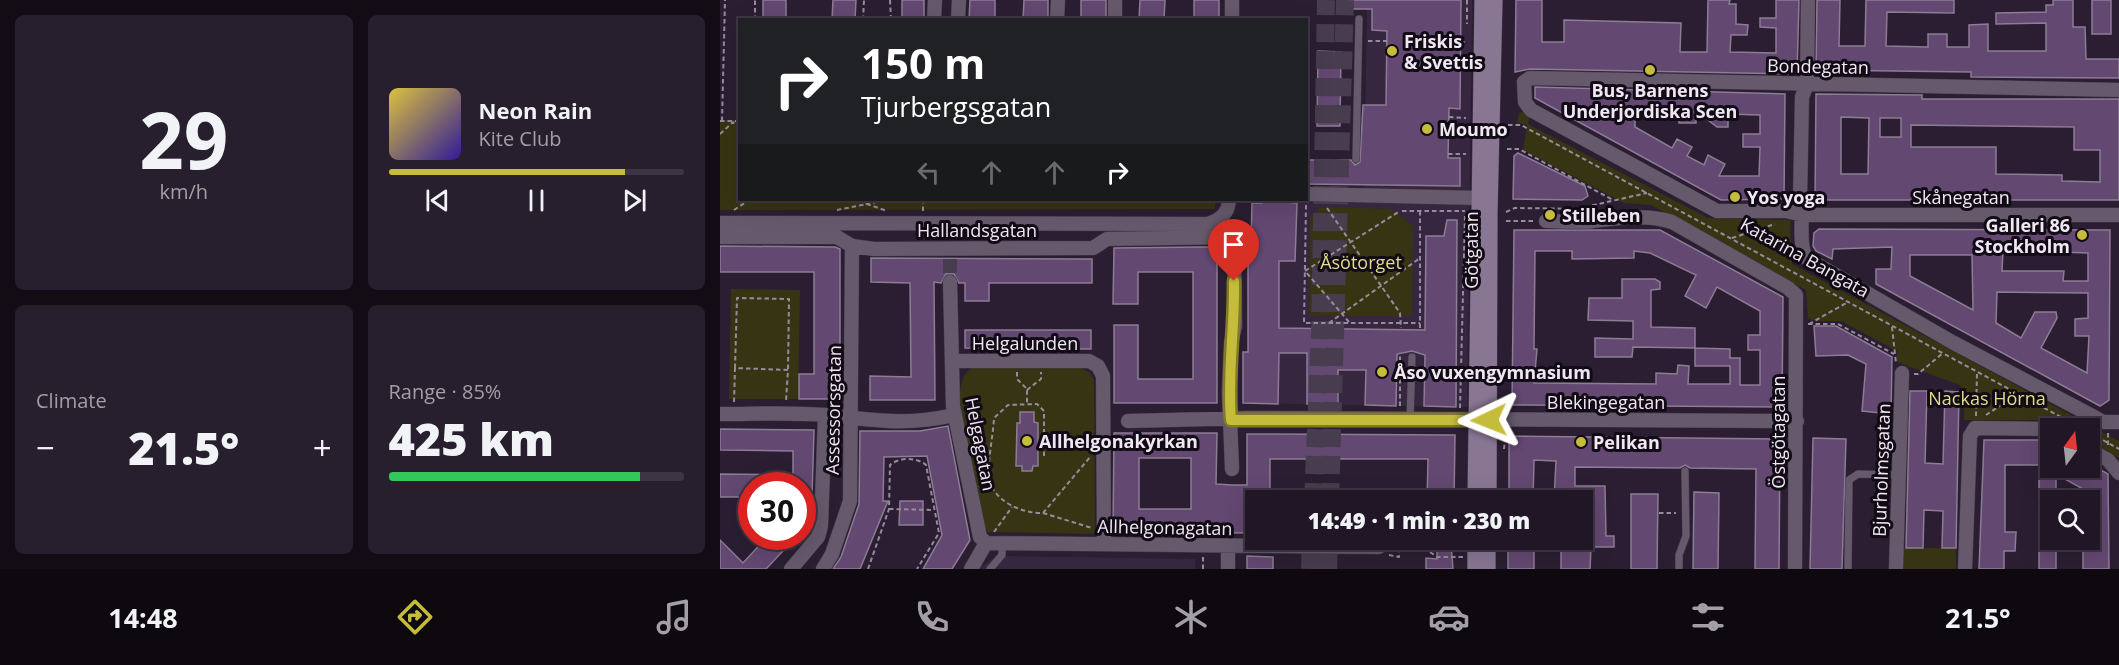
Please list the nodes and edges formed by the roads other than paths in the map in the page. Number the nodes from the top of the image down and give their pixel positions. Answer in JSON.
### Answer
{"nodes":[{"id":1,"x":935,"y":0,"type":"edge"},
{"id":2,"x":959,"y":0,"type":"edge"},
{"id":3,"x":1058,"y":0,"type":"edge"},
{"id":4,"x":1115,"y":0,"type":"edge"},
{"id":5,"x":1232,"y":0,"type":"edge"},
{"id":6,"x":1482,"y":0,"type":"edge"},
{"id":7,"x":1495,"y":0,"type":"edge"},
{"id":8,"x":1808,"y":0,"type":"edge"},
{"id":9,"x":934,"y":18,"type":"edge"},
{"id":10,"x":958,"y":18,"type":"edge"},
{"id":11,"x":1057,"y":18,"type":"edge"},
{"id":12,"x":1115,"y":18,"type":"edge"},
{"id":13,"x":1232,"y":18,"type":"edge"},
{"id":14,"x":1359,"y":19,"type":"dead end"},
{"id":15,"x":1807,"y":84,"type":"junction"},
{"id":16,"x":1523,"y":89,"type":"joint"},
{"id":17,"x":2119,"y":90,"type":"edge"},
{"id":18,"x":1356,"y":159,"type":"dead end"},
{"id":19,"x":1480,"y":198,"type":"junction"},
{"id":20,"x":1308,"y":200,"type":"edge"},
{"id":21,"x":1229,"y":201,"type":"edge"},
{"id":22,"x":1718,"y":211,"type":"joint"},
{"id":23,"x":1803,"y":215,"type":"junction"},
{"id":24,"x":2119,"y":215,"type":"edge"},
{"id":25,"x":1546,"y":221,"type":"road end"},
{"id":26,"x":720,"y":223,"type":"edge"},
{"id":27,"x":720,"y":237,"type":"edge"},
{"id":28,"x":852,"y":246,"type":"junction"},
{"id":29,"x":950,"y":282,"type":"tunnel mouth"},
{"id":30,"x":1792,"y":292,"type":"joint"},
{"id":31,"x":1412,"y":357,"type":"dead end"},
{"id":32,"x":952,"y":361,"type":"junction"},
{"id":33,"x":1902,"y":373,"type":"road end"},
{"id":34,"x":727,"y":414,"type":"edge"},
{"id":35,"x":825,"y":415,"type":"junction"},
{"id":36,"x":954,"y":415,"type":"junction"},
{"id":37,"x":852,"y":419,"type":"junction"},
{"id":38,"x":1128,"y":420,"type":"dead end"},
{"id":39,"x":1231,"y":420,"type":"junction"},
{"id":40,"x":1405,"y":421,"type":"junction"},
{"id":41,"x":1483,"y":421,"type":"junction"},
{"id":42,"x":1797,"y":422,"type":"junction"},
{"id":43,"x":2114,"y":422,"type":"edge"},
{"id":44,"x":2040,"y":429,"type":"edge"},
{"id":45,"x":2100,"y":456,"type":"edge"},
{"id":46,"x":1232,"y":469,"type":"dead end"},
{"id":47,"x":1685,"y":471,"type":"dead end"},
{"id":48,"x":2119,"y":473,"type":"edge"},
{"id":49,"x":1899,"y":475,"type":"junction"},
{"id":50,"x":1476,"y":490,"type":"edge"},
{"id":51,"x":1488,"y":490,"type":"edge"},
{"id":52,"x":1104,"y":537,"type":"junction"},
{"id":53,"x":986,"y":543,"type":"junction"},
{"id":54,"x":1002,"y":543,"type":"junction"},
{"id":55,"x":1228,"y":546,"type":"junction"},
{"id":56,"x":1245,"y":546,"type":"edge"},
{"id":57,"x":1471,"y":550,"type":"edge"},
{"id":58,"x":1488,"y":550,"type":"edge"},
{"id":59,"x":791,"y":569,"type":"edge"},
{"id":60,"x":823,"y":569,"type":"edge"},
{"id":61,"x":971,"y":569,"type":"edge"},
{"id":62,"x":990,"y":569,"type":"edge"},
{"id":63,"x":1228,"y":569,"type":"edge"},
{"id":64,"x":1475,"y":569,"type":"edge"},
{"id":65,"x":1488,"y":569,"type":"edge"},
{"id":66,"x":1679,"y":569,"type":"edge"},
{"id":67,"x":1795,"y":569,"type":"edge"},
{"id":68,"x":1848,"y":569,"type":"edge"},
{"id":69,"x":1896,"y":569,"type":"edge"},
{"id":70,"x":1965,"y":569,"type":"edge"}],
"edges":[{"from":1,"to":9,"type":"street"},
{"from":2,"to":10,"type":"street"},
{"from":3,"to":11,"type":"street"},
{"from":4,"to":12,"type":"street"},
{"from":5,"to":13,"type":"street"},
{"from":6,"to":19,"type":"street","name":"Götgatan"},
{"from":7,"to":41,"type":"street","name":"Götgatan"},
{"from":8,"to":15,"type":"street"},
{"from":14,"to":18,"type":"lane"},
{"from":15,"to":16,"type":"street","name":"Bondegatan"},
{"from":15,"to":17,"type":"street","name":"Bondegatan"},
{"from":15,"to":23,"type":"street"},
{"from":16,"to":22,"type":"street","name":"Katarina Bangata"},
{"from":19,"to":20,"type":"street"},
{"from":19,"to":41,"type":"street","name":"Götgatan"},
{"from":21,"to":26,"type":"street","name":"Hallandsgatan"},
{"from":22,"to":23,"type":"street","name":"Skånegatan"},
{"from":23,"to":24,"type":"street","name":"Skånegatan"},
{"from":23,"to":43,"type":"street","name":"Katarina Bangata"},
{"from":25,"to":30,"type":"street","name":"Katarina Bangata"},
{"from":27,"to":28,"type":"street","name":"Hallandsgatan"},
{"from":28,"to":37,"type":"street","name":"Assessorsgatan"},
{"from":28,"to":39,"type":"street","name":"Hallandsgatan"},
{"from":29,"to":32,"type":"street","name":"Helgagatan"},
{"from":30,"to":42,"type":"street","name":"Östgötagatan"},
{"from":31,"to":40,"type":"lane"},
{"from":32,"to":36,"type":"street","name":"Helgagatan"},
{"from":32,"to":52,"type":"street","name":"Helgalunden"},
{"from":33,"to":49,"type":"street","name":"Bjurholmsgatan"},
{"from":34,"to":35,"type":"street"},
{"from":35,"to":37,"type":"street"},
{"from":35,"to":59,"type":"street","name":"Assessorsgatan"},
{"from":36,"to":37,"type":"street"},
{"from":36,"to":53,"type":"street","name":"Helgagatan"},
{"from":37,"to":60,"type":"street","name":"Assessorsgatan"},
{"from":38,"to":39,"type":"street","name":"Blekingegatan"},
{"from":39,"to":40,"type":"street","name":"Blekingegatan"},
{"from":39,"to":46,"type":"street"},
{"from":40,"to":41,"type":"street","name":"Blekingegatan"},
{"from":41,"to":42,"type":"street","name":"Blekingegatan"},
{"from":41,"to":50,"type":"street","name":"Götgatan"},
{"from":41,"to":51,"type":"street","name":"Götgatan"},
{"from":42,"to":67,"type":"street","name":"Östgötagatan"},
{"from":44,"to":70,"type":"street"},
{"from":45,"to":48,"type":"street"},
{"from":47,"to":66,"type":"lane"},
{"from":49,"to":68,"type":"lane"},
{"from":49,"to":69,"type":"street","name":"Bjurholmsgatan"},
{"from":52,"to":54,"type":"street","name":"Allhelgonagatan"},
{"from":52,"to":55,"type":"street","name":"Allhelgonagatan"},
{"from":53,"to":54,"type":"street","name":"Allhelgonagatan"},
{"from":53,"to":61,"type":"street"},
{"from":54,"to":62,"type":"lane"},
{"from":55,"to":56,"type":"street","name":"Allhelgonagatan"},
{"from":55,"to":63,"type":"street"},
{"from":57,"to":64,"type":"street"},
{"from":58,"to":65,"type":"street"}]}
